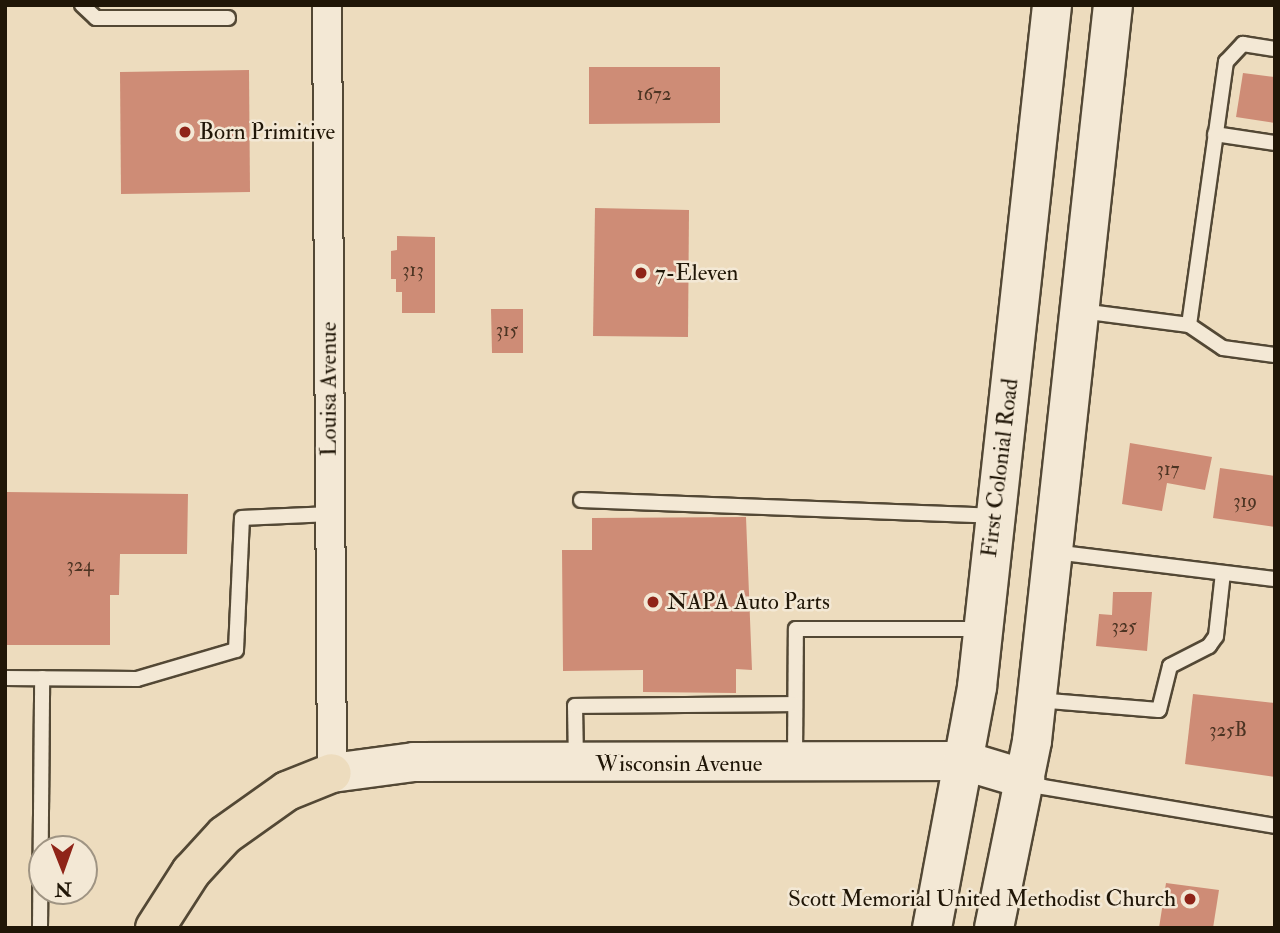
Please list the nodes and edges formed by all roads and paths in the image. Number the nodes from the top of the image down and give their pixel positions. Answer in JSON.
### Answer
{"nodes":[{"id":1,"x":82,"y":5,"type":"edge"},
{"id":2,"x":327,"y":5,"type":"edge"},
{"id":3,"x":1052,"y":5,"type":"edge"},
{"id":4,"x":1113,"y":5,"type":"edge"},
{"id":5,"x":228,"y":18,"type":"dead end"},
{"id":6,"x":1275,"y":49,"type":"edge"},
{"id":7,"x":1215,"y":134,"type":"junction"},
{"id":8,"x":1275,"y":143,"type":"edge"},
{"id":9,"x":1080,"y":310,"type":"junction"},
{"id":10,"x":1189,"y":325,"type":"junction"},
{"id":11,"x":1275,"y":355,"type":"edge"},
{"id":12,"x":581,"y":500,"type":"dead end"},
{"id":13,"x":330,"y":514,"type":"junction"},
{"id":14,"x":995,"y":516,"type":"junction"},
{"id":15,"x":1053,"y":552,"type":"junction"},
{"id":16,"x":1223,"y":573,"type":"junction"},
{"id":17,"x":1275,"y":579,"type":"edge"},
{"id":18,"x":983,"y":629,"type":"junction"},
{"id":19,"x":5,"y":678,"type":"edge"},
{"id":20,"x":42,"y":678,"type":"junction"},
{"id":21,"x":1037,"y":701,"type":"junction"},
{"id":22,"x":795,"y":704,"type":"junction"},
{"id":23,"x":965,"y":761,"type":"junction"},
{"id":24,"x":795,"y":763,"type":"junction"},
{"id":25,"x":576,"y":764,"type":"junction"},
{"id":26,"x":332,"y":773,"type":"junction"},
{"id":27,"x":1025,"y":779,"type":"junction"},
{"id":28,"x":1275,"y":826,"type":"edge"},
{"id":29,"x":40,"y":928,"type":"edge"},
{"id":30,"x":155,"y":928,"type":"edge"},
{"id":31,"x":932,"y":928,"type":"edge"},
{"id":32,"x":994,"y":928,"type":"edge"}],
"edges":[{"from":1,"to":5,"type":"lane"},
{"from":2,"to":13,"type":"street","name":"Louisa Avenue"},
{"from":3,"to":14,"type":"main road","name":"First Colonial Road"},
{"from":4,"to":9,"type":"main road"},
{"from":6,"to":7,"type":"lane"},
{"from":7,"to":8,"type":"lane"},
{"from":7,"to":10,"type":"lane"},
{"from":9,"to":10,"type":"lane"},
{"from":9,"to":15,"type":"main road"},
{"from":10,"to":11,"type":"lane"},
{"from":12,"to":14,"type":"lane"},
{"from":13,"to":20,"type":"lane"},
{"from":13,"to":26,"type":"street","name":"Louisa Avenue"},
{"from":14,"to":18,"type":"main road","name":"First Colonial Road"},
{"from":15,"to":16,"type":"lane"},
{"from":15,"to":21,"type":"main road"},
{"from":16,"to":17,"type":"lane"},
{"from":16,"to":21,"type":"lane"},
{"from":18,"to":22,"type":"lane"},
{"from":18,"to":23,"type":"main road","name":"First Colonial Road"},
{"from":19,"to":20,"type":"lane"},
{"from":20,"to":29,"type":"lane"},
{"from":21,"to":27,"type":"main road"},
{"from":22,"to":24,"type":"lane"},
{"from":22,"to":25,"type":"lane"},
{"from":23,"to":24,"type":"main road","name":"Wisconsin Avenue"},
{"from":23,"to":27,"type":"main road","name":"Wisconsin Avenue"},
{"from":23,"to":31,"type":"main road","name":"First Colonial Road"},
{"from":24,"to":25,"type":"main road","name":"Wisconsin Avenue"},
{"from":25,"to":26,"type":"main road","name":"Wisconsin Avenue"},
{"from":26,"to":30,"type":"highway"},
{"from":27,"to":28,"type":"lane"},
{"from":27,"to":32,"type":"main road"}]}
